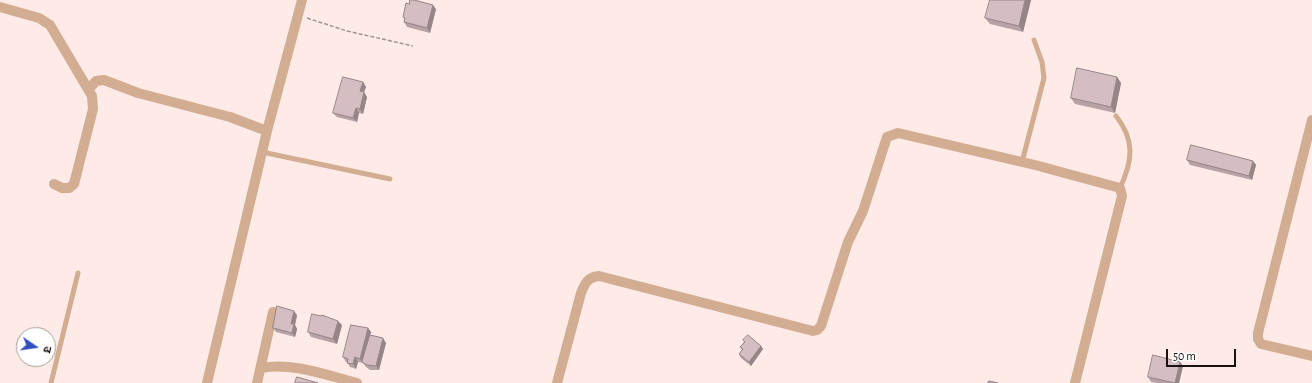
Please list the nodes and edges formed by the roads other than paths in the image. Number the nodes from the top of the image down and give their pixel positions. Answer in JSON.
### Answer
{"nodes":[{"id":1,"x":302,"y":0,"type":"edge"},
{"id":2,"x":0,"y":7,"type":"edge"},
{"id":3,"x":1034,"y":40,"type":"dead end"},
{"id":4,"x":89,"y":89,"type":"junction"},
{"id":5,"x":1116,"y":116,"type":"dead end"},
{"id":6,"x":1311,"y":124,"type":"edge"},
{"id":7,"x":267,"y":131,"type":"junction"},
{"id":8,"x":262,"y":152,"type":"junction"},
{"id":9,"x":1022,"y":162,"type":"junction"},
{"id":10,"x":390,"y":179,"type":"dead end"},
{"id":11,"x":54,"y":184,"type":"dead end"},
{"id":12,"x":1120,"y":188,"type":"junction"},
{"id":13,"x":78,"y":273,"type":"dead end"},
{"id":14,"x":273,"y":312,"type":"dead end"},
{"id":15,"x":1312,"y":356,"type":"edge"},
{"id":16,"x":261,"y":368,"type":"junction"},
{"id":17,"x":51,"y":383,"type":"edge"},
{"id":18,"x":207,"y":383,"type":"edge"},
{"id":19,"x":256,"y":383,"type":"edge"},
{"id":20,"x":357,"y":383,"type":"edge"},
{"id":21,"x":557,"y":383,"type":"edge"},
{"id":22,"x":1075,"y":383,"type":"edge"}],
"edges":[{"from":1,"to":7,"type":"street"},
{"from":2,"to":4,"type":"street"},
{"from":3,"to":9,"type":"lane"},
{"from":4,"to":7,"type":"street"},
{"from":4,"to":11,"type":"street"},
{"from":5,"to":12,"type":"lane"},
{"from":6,"to":15,"type":"street"},
{"from":7,"to":8,"type":"street"},
{"from":8,"to":10,"type":"lane"},
{"from":8,"to":18,"type":"street"},
{"from":9,"to":12,"type":"street"},
{"from":9,"to":21,"type":"street"},
{"from":12,"to":22,"type":"street"},
{"from":13,"to":17,"type":"lane"},
{"from":14,"to":16,"type":"street"},
{"from":16,"to":19,"type":"street"},
{"from":16,"to":20,"type":"street"}]}
